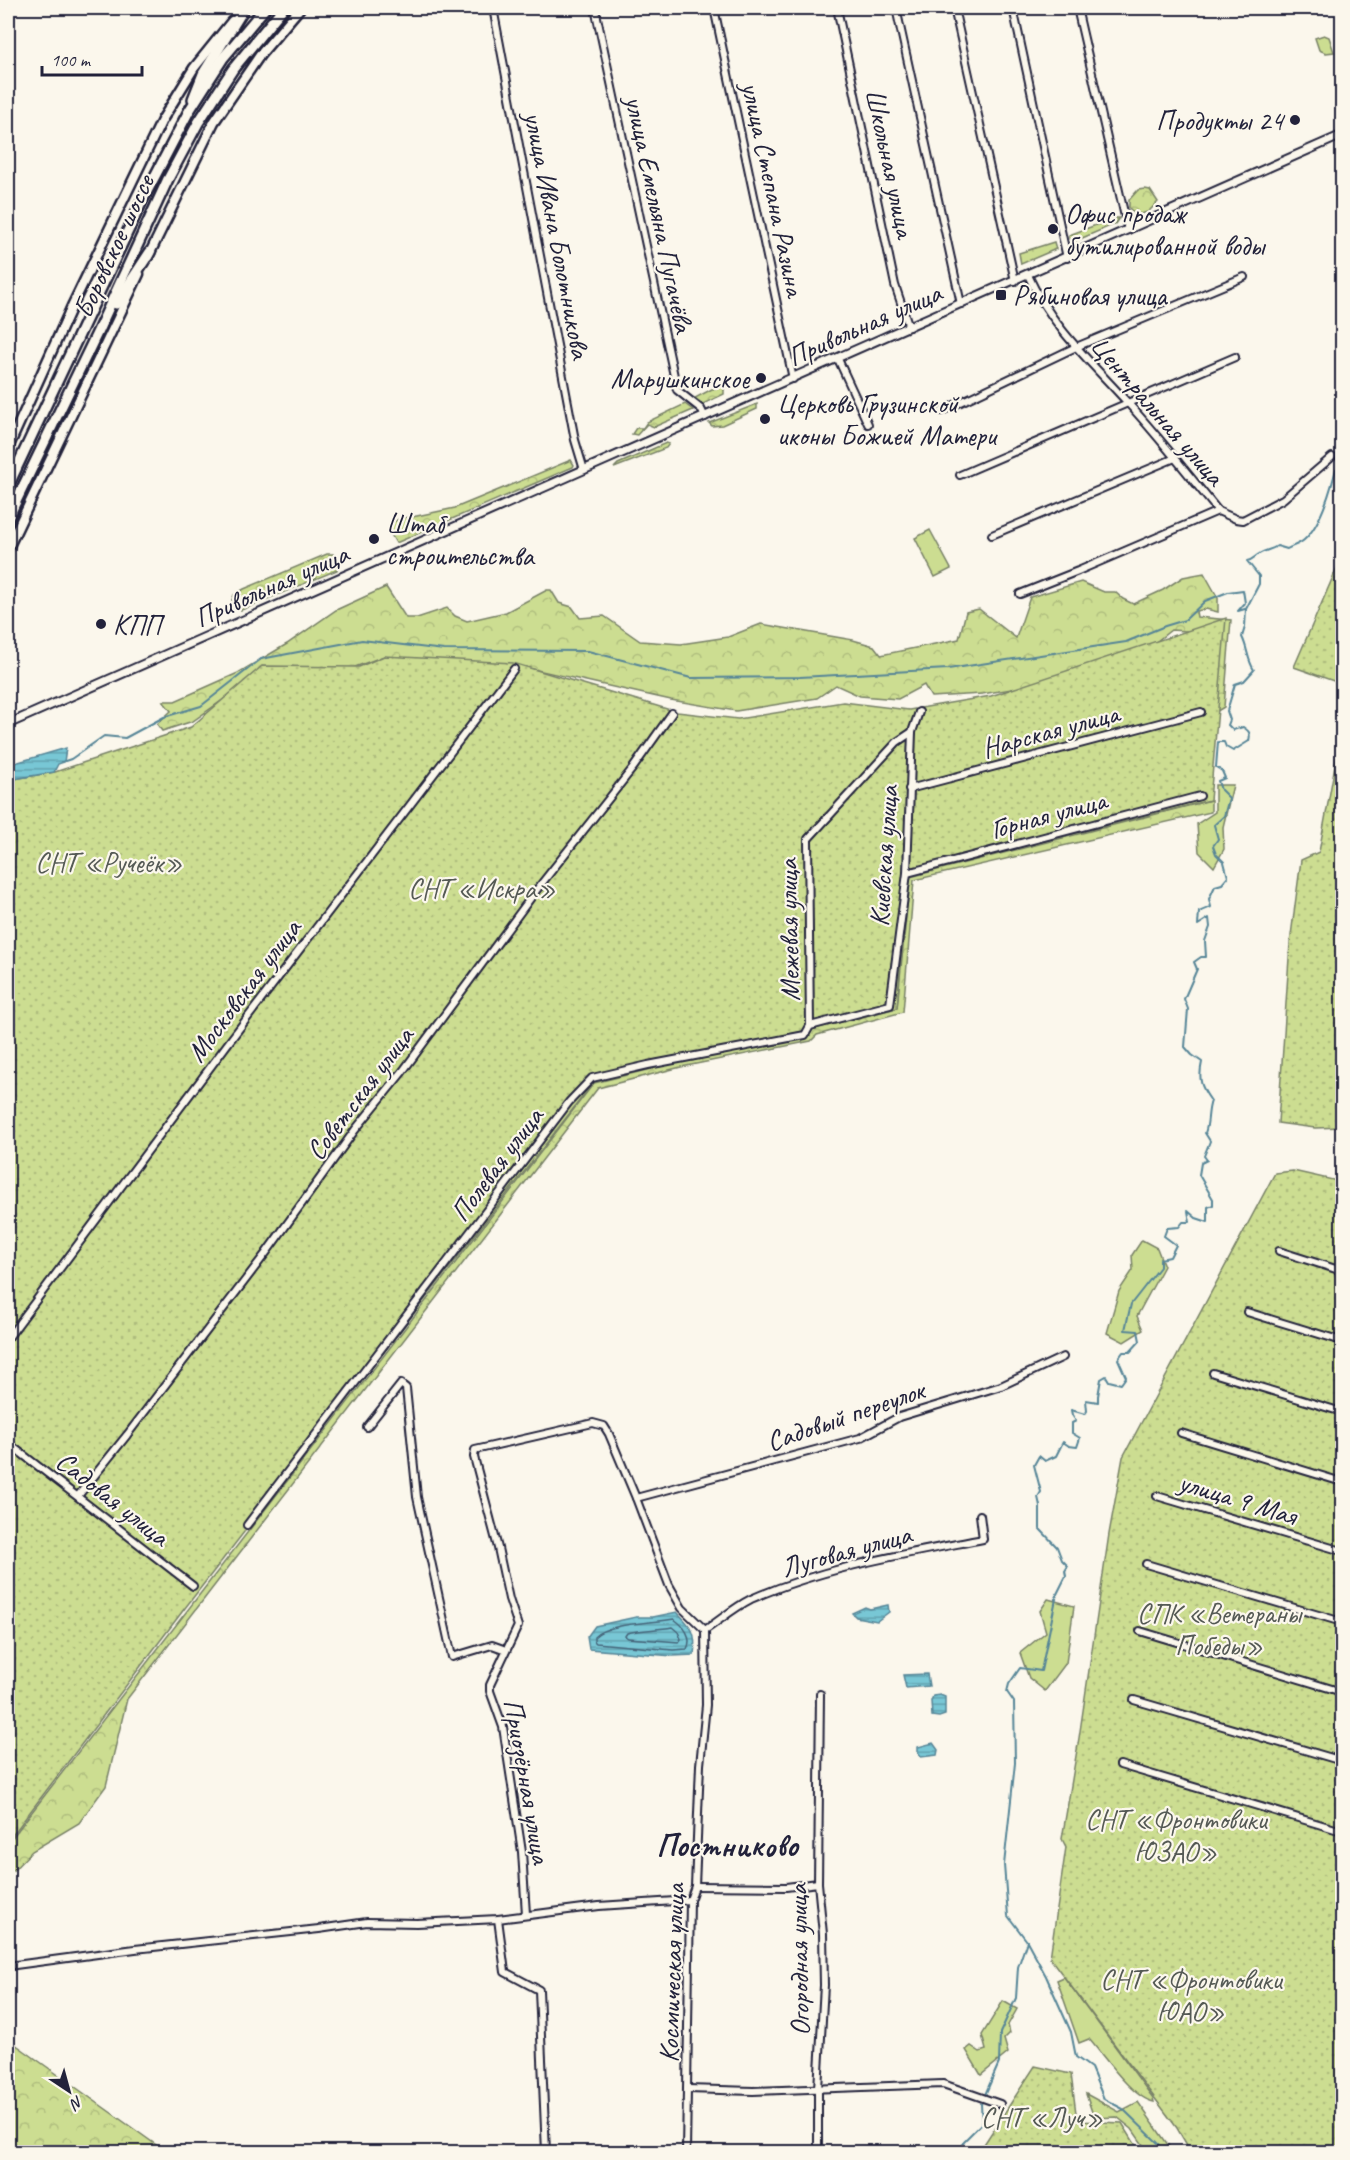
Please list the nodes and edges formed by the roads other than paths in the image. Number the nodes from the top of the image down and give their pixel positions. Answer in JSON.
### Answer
{"nodes":[{"id":1,"x":265,"y":8,"type":"edge"},
{"id":2,"x":283,"y":8,"type":"edge"},
{"id":3,"x":300,"y":8,"type":"edge"},
{"id":4,"x":493,"y":8,"type":"edge"},
{"id":5,"x":595,"y":8,"type":"edge"},
{"id":6,"x":714,"y":8,"type":"edge"},
{"id":7,"x":837,"y":8,"type":"edge"},
{"id":8,"x":896,"y":8,"type":"edge"},
{"id":9,"x":954,"y":8,"type":"edge"},
{"id":10,"x":1013,"y":8,"type":"edge"},
{"id":11,"x":1077,"y":8,"type":"edge"},
{"id":12,"x":1152,"y":8,"type":"edge"},
{"id":13,"x":1160,"y":8,"type":"edge"},
{"id":14,"x":243,"y":9,"type":"edge"},
{"id":15,"x":189,"y":111,"type":"junction"},
{"id":16,"x":1342,"y":135,"type":"edge"},
{"id":17,"x":1128,"y":230,"type":"junction"},
{"id":18,"x":150,"y":252,"type":"junction"},
{"id":19,"x":1067,"y":258,"type":"junction"},
{"id":20,"x":1028,"y":275,"type":"junction"},
{"id":21,"x":1244,"y":277,"type":"dead end"},
{"id":22,"x":1015,"y":281,"type":"junction"},
{"id":23,"x":961,"y":304,"type":"junction"},
{"id":24,"x":909,"y":327,"type":"junction"},
{"id":25,"x":98,"y":331,"type":"junction"},
{"id":26,"x":1076,"y":347,"type":"junction"},
{"id":27,"x":1235,"y":357,"type":"dead end"},
{"id":28,"x":838,"y":359,"type":"junction"},
{"id":29,"x":793,"y":379,"type":"junction"},
{"id":30,"x":1128,"y":403,"type":"junction"},
{"id":31,"x":942,"y":411,"type":"dead end"},
{"id":32,"x":705,"y":417,"type":"junction"},
{"id":33,"x":868,"y":424,"type":"dead end"},
{"id":34,"x":8,"y":448,"type":"edge"},
{"id":35,"x":1332,"y":457,"type":"dead end"},
{"id":36,"x":1174,"y":458,"type":"junction"},
{"id":37,"x":584,"y":470,"type":"junction"},
{"id":38,"x":960,"y":474,"type":"dead end"},
{"id":39,"x":8,"y":486,"type":"edge"},
{"id":40,"x":1218,"y":511,"type":"junction"},
{"id":41,"x":8,"y":518,"type":"edge"},
{"id":42,"x":992,"y":535,"type":"dead end"},
{"id":43,"x":8,"y":548,"type":"edge"},
{"id":44,"x":1020,"y":594,"type":"dead end"},
{"id":45,"x":514,"y":669,"type":"dead end"},
{"id":46,"x":672,"y":712,"type":"dead end"},
{"id":47,"x":919,"y":712,"type":"dead end"},
{"id":48,"x":1201,"y":712,"type":"dead end"},
{"id":49,"x":8,"y":724,"type":"edge"},
{"id":50,"x":912,"y":732,"type":"junction"},
{"id":51,"x":909,"y":789,"type":"junction"},
{"id":52,"x":1200,"y":796,"type":"dead end"},
{"id":53,"x":907,"y":873,"type":"junction"},
{"id":54,"x":890,"y":1005,"type":"joint"},
{"id":55,"x":810,"y":1026,"type":"junction"},
{"id":56,"x":1280,"y":1251,"type":"dead end"},
{"id":57,"x":1342,"y":1271,"type":"edge"},
{"id":58,"x":1247,"y":1312,"type":"dead end"},
{"id":59,"x":8,"y":1338,"type":"edge"},
{"id":60,"x":1342,"y":1341,"type":"edge"},
{"id":61,"x":1063,"y":1357,"type":"dead end"},
{"id":62,"x":1213,"y":1373,"type":"dead end"},
{"id":63,"x":1342,"y":1412,"type":"edge"},
{"id":64,"x":367,"y":1427,"type":"dead end"},
{"id":65,"x":1181,"y":1433,"type":"dead end"},
{"id":66,"x":8,"y":1443,"type":"edge"},
{"id":67,"x":1342,"y":1482,"type":"edge"},
{"id":68,"x":78,"y":1496,"type":"junction"},
{"id":69,"x":1157,"y":1496,"type":"dead end"},
{"id":70,"x":636,"y":1498,"type":"junction"},
{"id":71,"x":980,"y":1515,"type":"dead end"},
{"id":72,"x":247,"y":1525,"type":"dead end"},
{"id":73,"x":1342,"y":1551,"type":"edge"},
{"id":74,"x":1146,"y":1564,"type":"dead end"},
{"id":75,"x":193,"y":1586,"type":"dead end"},
{"id":76,"x":1342,"y":1622,"type":"edge"},
{"id":77,"x":705,"y":1630,"type":"junction"},
{"id":78,"x":1140,"y":1631,"type":"dead end"},
{"id":79,"x":506,"y":1650,"type":"junction"},
{"id":80,"x":1342,"y":1692,"type":"edge"},
{"id":81,"x":820,"y":1694,"type":"dead end"},
{"id":82,"x":1134,"y":1700,"type":"dead end"},
{"id":83,"x":1342,"y":1761,"type":"edge"},
{"id":84,"x":1120,"y":1765,"type":"dead end"},
{"id":85,"x":1342,"y":1831,"type":"edge"},
{"id":86,"x":818,"y":1883,"type":"junction"},
{"id":87,"x":695,"y":1886,"type":"junction"},
{"id":88,"x":690,"y":1900,"type":"junction"},
{"id":89,"x":526,"y":1914,"type":"junction"},
{"id":90,"x":498,"y":1919,"type":"junction"},
{"id":91,"x":8,"y":1966,"type":"edge"},
{"id":92,"x":688,"y":2089,"type":"junction"},
{"id":93,"x":818,"y":2089,"type":"junction"},
{"id":94,"x":1000,"y":2104,"type":"dead end"},
{"id":95,"x":546,"y":2152,"type":"edge"},
{"id":96,"x":687,"y":2152,"type":"edge"},
{"id":97,"x":818,"y":2152,"type":"edge"}],
"edges":[{"from":1,"to":15,"type":"main road","name":"Боровское шоссе"},
{"from":2,"to":25,"type":"main road","name":"Боровское шоссе"},
{"from":3,"to":18,"type":"main road"},
{"from":4,"to":37,"type":"street","name":"улица Ивана Болотникова"},
{"from":5,"to":32,"type":"street","name":"улица Емельяна Пугачёва"},
{"from":6,"to":29,"type":"street","name":"улица Степана Разина"},
{"from":7,"to":24,"type":"street","name":"Школьная улица"},
{"from":8,"to":23,"type":"street"},
{"from":9,"to":22,"type":"street"},
{"from":10,"to":19,"type":"street"},
{"from":11,"to":17,"type":"street"},
{"from":12,"to":13,"type":"street"},
{"from":14,"to":15,"type":"main road"},
{"from":14,"to":34,"type":"main road"},
{"from":15,"to":39,"type":"main road","name":"Боровское шоссе"},
{"from":16,"to":17,"type":"street","name":"Привольная улица"},
{"from":17,"to":19,"type":"street","name":"Привольная улица"},
{"from":18,"to":25,"type":"main road"},
{"from":18,"to":43,"type":"main road"},
{"from":19,"to":20,"type":"street","name":"Привольная улица"},
{"from":20,"to":22,"type":"street","name":"Привольная улица"},
{"from":20,"to":26,"type":"street","name":"Центральная улица"},
{"from":21,"to":26,"type":"street"},
{"from":22,"to":23,"type":"street","name":"Привольная улица"},
{"from":23,"to":24,"type":"street","name":"Привольная улица"},
{"from":24,"to":28,"type":"street","name":"Привольная улица"},
{"from":25,"to":41,"type":"main road","name":"Боровское шоссе"},
{"from":26,"to":30,"type":"street","name":"Центральная улица"},
{"from":26,"to":31,"type":"street"},
{"from":27,"to":30,"type":"street"},
{"from":28,"to":29,"type":"street","name":"Привольная улица"},
{"from":28,"to":33,"type":"street"},
{"from":29,"to":32,"type":"street","name":"Привольная улица"},
{"from":30,"to":36,"type":"street","name":"Центральная улица"},
{"from":30,"to":38,"type":"street"},
{"from":32,"to":37,"type":"street","name":"Привольная улица"},
{"from":35,"to":40,"type":"street"},
{"from":36,"to":40,"type":"street","name":"Центральная улица"},
{"from":36,"to":42,"type":"street"},
{"from":37,"to":49,"type":"street","name":"Привольная улица"},
{"from":40,"to":44,"type":"street"},
{"from":45,"to":59,"type":"street","name":"Московская улица"},
{"from":46,"to":68,"type":"street","name":"Советская улица"},
{"from":47,"to":50,"type":"street","name":"Киевская улица"},
{"from":48,"to":51,"type":"street","name":"Нарская улица"},
{"from":50,"to":51,"type":"street","name":"Киевская улица"},
{"from":50,"to":55,"type":"street","name":"Межевая улица"},
{"from":51,"to":53,"type":"street","name":"Киевская улица"},
{"from":52,"to":53,"type":"street","name":"Горная улица"},
{"from":53,"to":54,"type":"street","name":"Киевская улица"},
{"from":54,"to":55,"type":"street","name":"Полевая улица"},
{"from":55,"to":72,"type":"street","name":"Полевая улица"},
{"from":56,"to":57,"type":"street"},
{"from":58,"to":60,"type":"street"},
{"from":61,"to":70,"type":"street","name":"Садовый переулок"},
{"from":62,"to":63,"type":"street"},
{"from":64,"to":79,"type":"street"},
{"from":65,"to":67,"type":"street"},
{"from":66,"to":68,"type":"street","name":"Садовая улица"},
{"from":68,"to":75,"type":"street","name":"Садовая улица"},
{"from":69,"to":73,"type":"street","name":"улица 9 Мая"},
{"from":70,"to":77,"type":"street"},
{"from":70,"to":79,"type":"street","name":"Приозёрная улица"},
{"from":71,"to":77,"type":"street","name":"Луговая улица"},
{"from":74,"to":76,"type":"street"},
{"from":77,"to":87,"type":"street","name":"Космическая улица"},
{"from":78,"to":80,"type":"street"},
{"from":79,"to":89,"type":"street","name":"Приозёрная улица"},
{"from":81,"to":86,"type":"street","name":"Огородная улица"},
{"from":82,"to":83,"type":"street"},
{"from":84,"to":85,"type":"street"},
{"from":86,"to":87,"type":"street"},
{"from":86,"to":93,"type":"street","name":"Огородная улица"},
{"from":87,"to":88,"type":"street","name":"Космическая улица"},
{"from":88,"to":89,"type":"street"},
{"from":88,"to":92,"type":"street","name":"Космическая улица"},
{"from":89,"to":90,"type":"street"},
{"from":90,"to":91,"type":"street"},
{"from":90,"to":95,"type":"street"},
{"from":92,"to":93,"type":"street"},
{"from":92,"to":96,"type":"street","name":"Космическая улица"},
{"from":93,"to":94,"type":"street"},
{"from":93,"to":97,"type":"street","name":"Огородная улица"}]}
